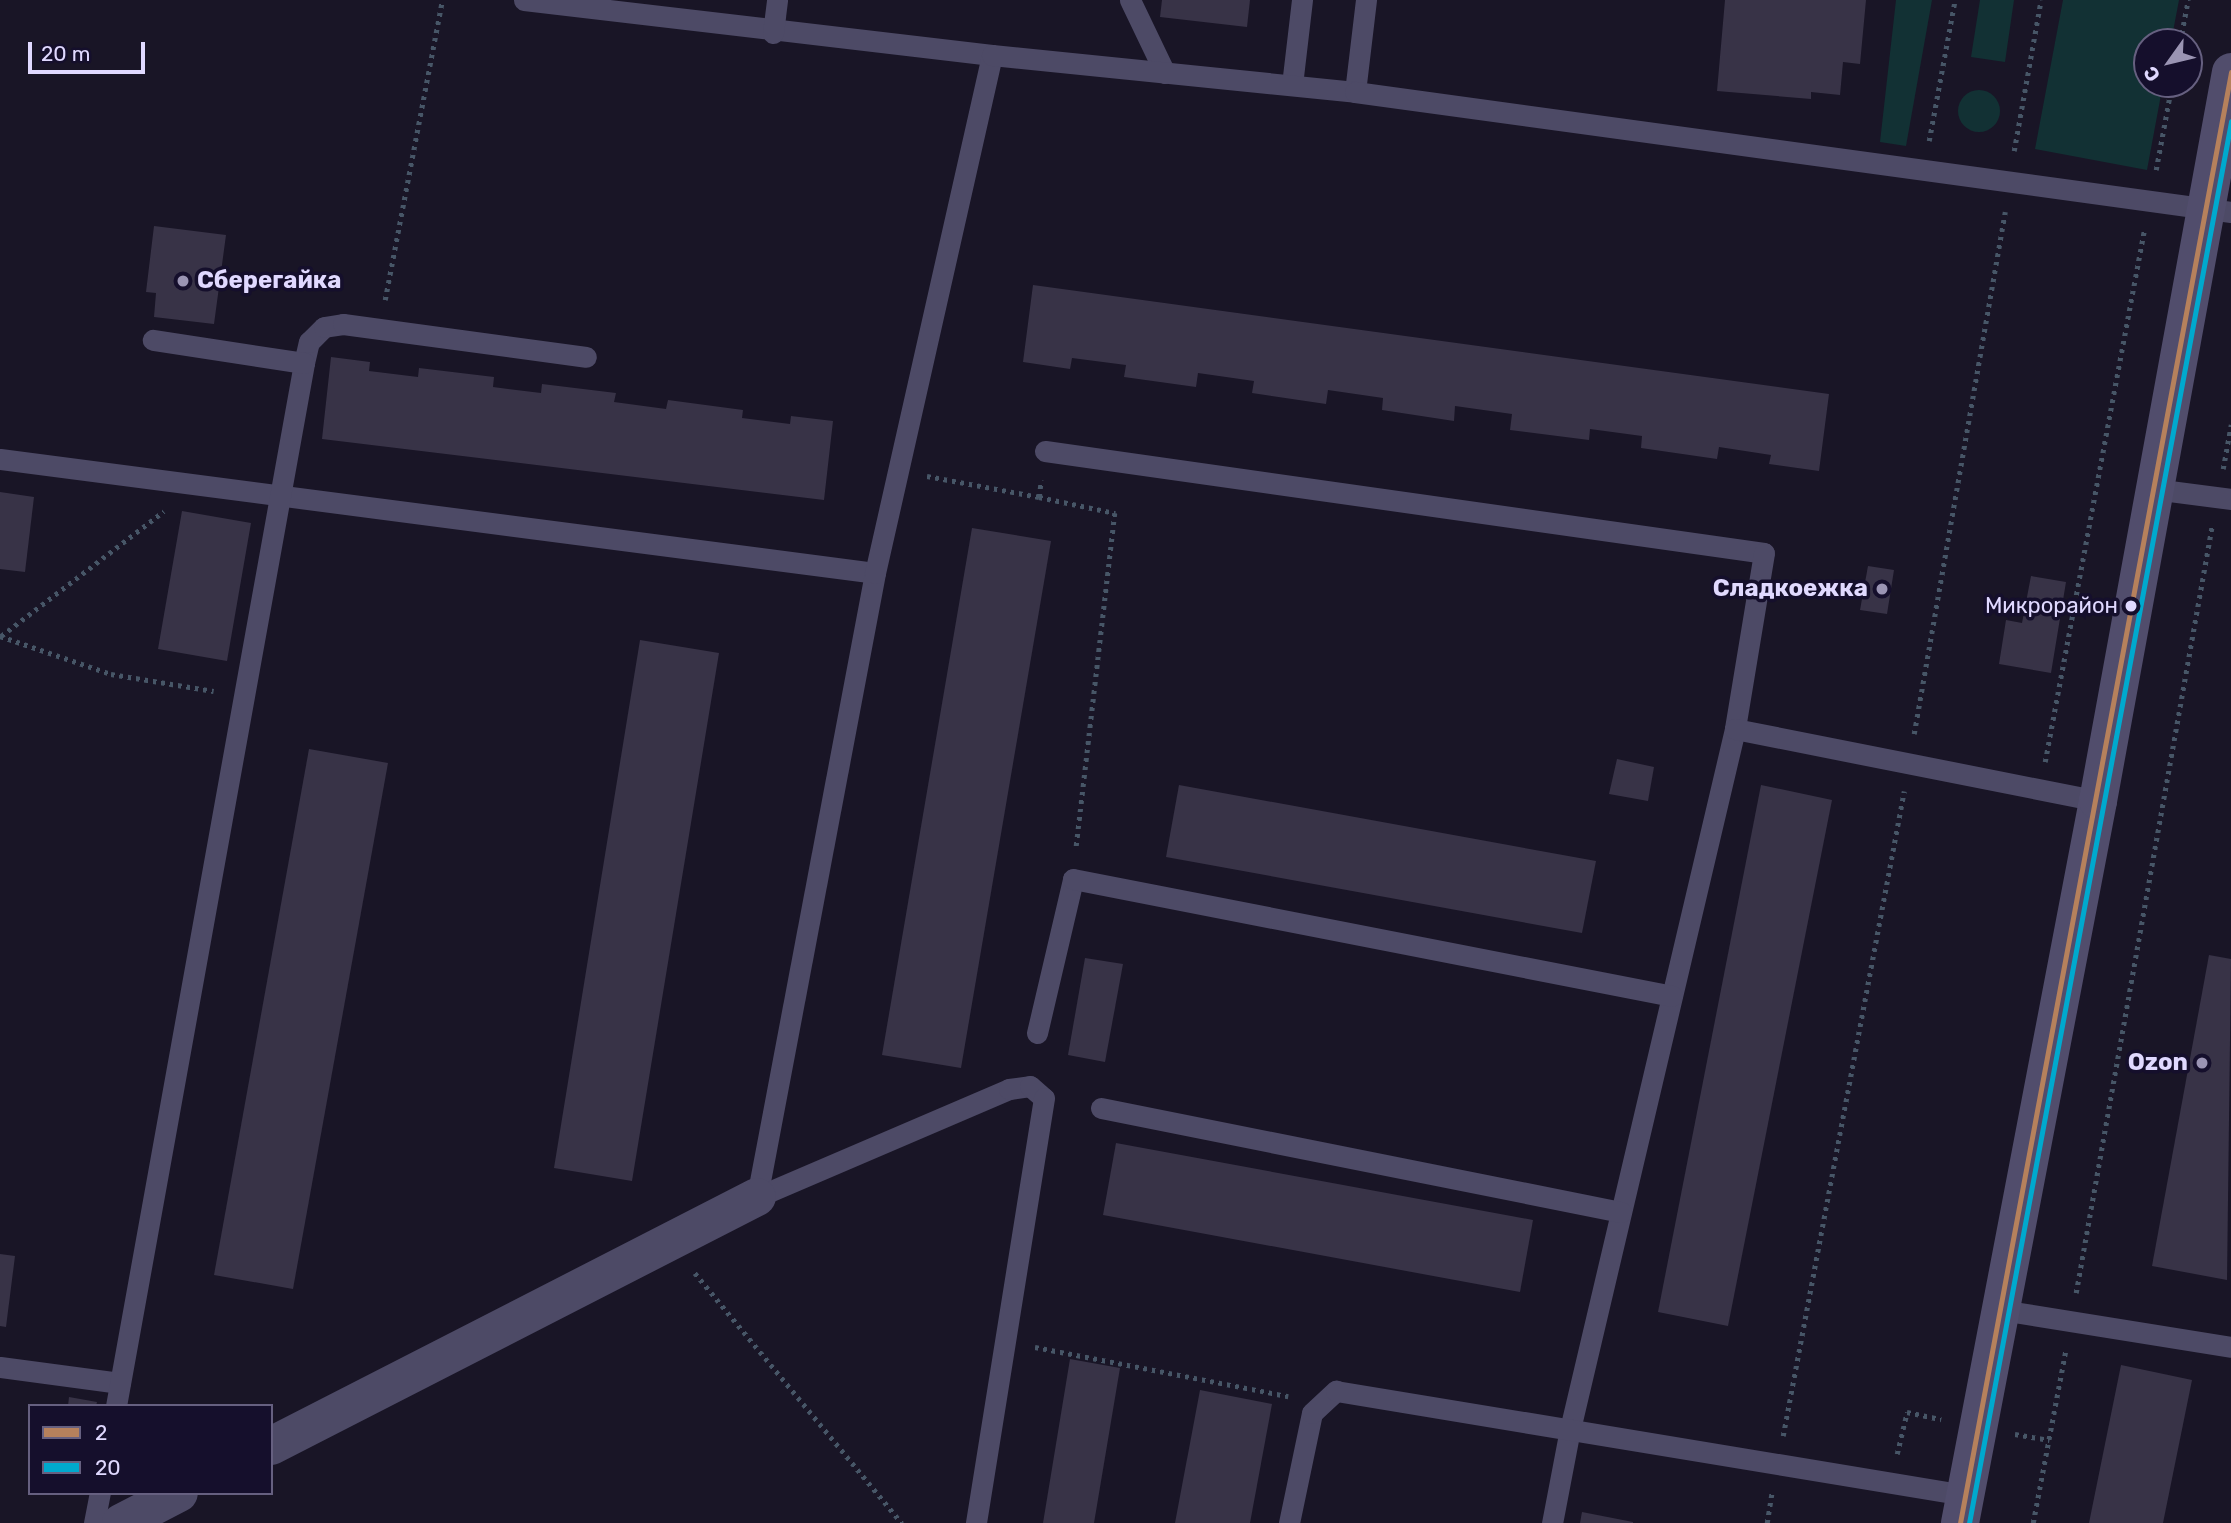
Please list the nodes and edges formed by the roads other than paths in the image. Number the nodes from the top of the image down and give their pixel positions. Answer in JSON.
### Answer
{"nodes":[{"id":1,"x":524,"y":0,"type":"edge"},
{"id":2,"x":777,"y":0,"type":"edge"},
{"id":3,"x":1130,"y":0,"type":"edge"},
{"id":4,"x":1302,"y":0,"type":"edge"},
{"id":5,"x":1366,"y":0,"type":"edge"},
{"id":6,"x":773,"y":33,"type":"junction"},
{"id":7,"x":992,"y":55,"type":"junction"},
{"id":8,"x":2231,"y":72,"type":"edge"},
{"id":9,"x":1165,"y":73,"type":"junction"},
{"id":10,"x":1292,"y":85,"type":"junction"},
{"id":11,"x":1355,"y":92,"type":"junction"},
{"id":12,"x":2218,"y":210,"type":"edge"},
{"id":13,"x":153,"y":340,"type":"dead end"},
{"id":14,"x":586,"y":357,"type":"dead end"},
{"id":15,"x":304,"y":363,"type":"junction"},
{"id":16,"x":1045,"y":451,"type":"road end"},
{"id":17,"x":0,"y":459,"type":"edge"},
{"id":18,"x":2154,"y":489,"type":"junction"},
{"id":19,"x":282,"y":497,"type":"junction"},
{"id":20,"x":2224,"y":498,"type":"edge"},
{"id":21,"x":875,"y":573,"type":"junction"},
{"id":22,"x":1735,"y":729,"type":"junction"},
{"id":23,"x":2098,"y":801,"type":"junction"},
{"id":24,"x":1672,"y":996,"type":"junction"},
{"id":25,"x":1037,"y":1033,"type":"dead end"},
{"id":26,"x":1101,"y":1108,"type":"dead end"},
{"id":27,"x":757,"y":1197,"type":"junction"},
{"id":28,"x":1621,"y":1212,"type":"junction"},
{"id":29,"x":2001,"y":1310,"type":"junction"},
{"id":30,"x":2231,"y":1348,"type":"edge"},
{"id":31,"x":0,"y":1367,"type":"edge"},
{"id":32,"x":120,"y":1383,"type":"junction"},
{"id":33,"x":116,"y":1404,"type":"edge"},
{"id":34,"x":1570,"y":1429,"type":"junction"},
{"id":35,"x":273,"y":1445,"type":"edge"},
{"id":36,"x":100,"y":1495,"type":"edge"},
{"id":37,"x":175,"y":1495,"type":"edge"},
{"id":38,"x":1963,"y":1509,"type":"edge"},
{"id":39,"x":94,"y":1523,"type":"edge"},
{"id":40,"x":121,"y":1523,"type":"edge"},
{"id":41,"x":976,"y":1523,"type":"edge"},
{"id":42,"x":1289,"y":1523,"type":"edge"},
{"id":43,"x":1552,"y":1523,"type":"edge"}],
"edges":[{"from":1,"to":6,"type":"lane"},
{"from":2,"to":6,"type":"lane"},
{"from":3,"to":9,"type":"lane"},
{"from":4,"to":10,"type":"lane"},
{"from":5,"to":11,"type":"lane"},
{"from":6,"to":7,"type":"lane"},
{"from":7,"to":9,"type":"lane"},
{"from":7,"to":21,"type":"lane"},
{"from":8,"to":12,"type":"main road"},
{"from":9,"to":10,"type":"lane"},
{"from":10,"to":11,"type":"lane"},
{"from":11,"to":12,"type":"lane"},
{"from":12,"to":18,"type":"main road"},
{"from":13,"to":15,"type":"lane"},
{"from":14,"to":15,"type":"lane"},
{"from":15,"to":19,"type":"lane"},
{"from":16,"to":22,"type":"lane"},
{"from":17,"to":19,"type":"lane"},
{"from":18,"to":20,"type":"lane"},
{"from":18,"to":23,"type":"main road"},
{"from":19,"to":21,"type":"lane"},
{"from":19,"to":32,"type":"lane"},
{"from":21,"to":27,"type":"lane"},
{"from":22,"to":23,"type":"lane"},
{"from":22,"to":24,"type":"lane"},
{"from":23,"to":29,"type":"main road"},
{"from":24,"to":25,"type":"lane"},
{"from":24,"to":28,"type":"lane"},
{"from":26,"to":28,"type":"lane"},
{"from":27,"to":35,"type":"street"},
{"from":27,"to":41,"type":"lane"},
{"from":28,"to":34,"type":"lane"},
{"from":29,"to":30,"type":"lane"},
{"from":29,"to":38,"type":"main road"},
{"from":31,"to":32,"type":"lane"},
{"from":32,"to":33,"type":"lane"},
{"from":34,"to":38,"type":"lane"},
{"from":34,"to":42,"type":"lane"},
{"from":34,"to":43,"type":"lane"},
{"from":36,"to":39,"type":"lane"},
{"from":37,"to":40,"type":"street"}]}
